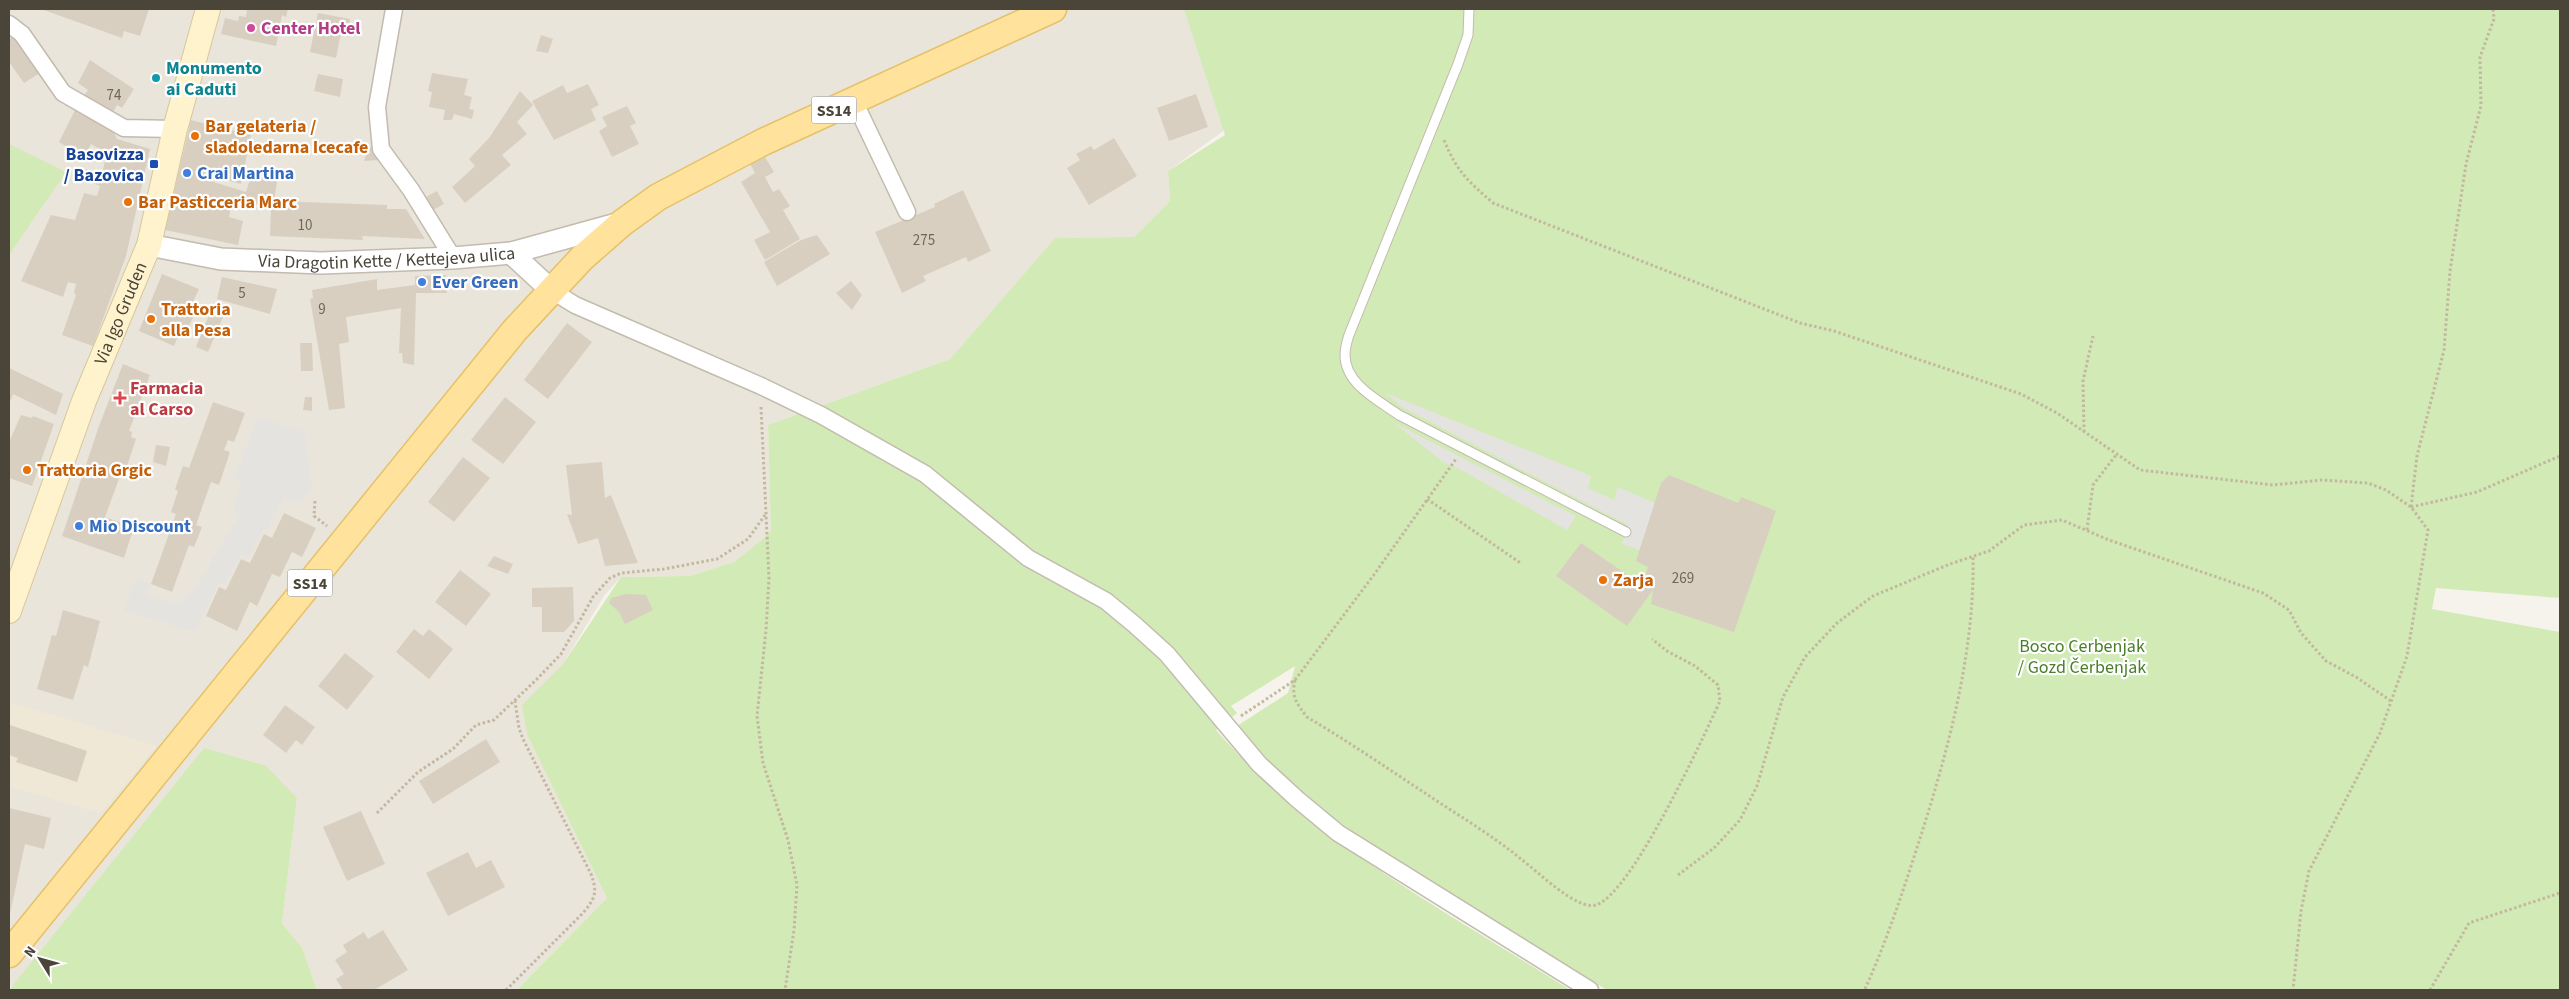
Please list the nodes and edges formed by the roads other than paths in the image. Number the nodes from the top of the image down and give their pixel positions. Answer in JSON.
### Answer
{"nodes":[{"id":1,"x":208,"y":9,"type":"edge"},
{"id":2,"x":394,"y":9,"type":"edge"},
{"id":3,"x":1053,"y":9,"type":"edge"},
{"id":4,"x":1469,"y":9,"type":"edge"},
{"id":5,"x":9,"y":24,"type":"edge"},
{"id":6,"x":854,"y":101,"type":"junction"},
{"id":7,"x":175,"y":128,"type":"junction"},
{"id":8,"x":907,"y":212,"type":"dead end"},
{"id":9,"x":622,"y":222,"type":"junction"},
{"id":10,"x":149,"y":245,"type":"junction"},
{"id":11,"x":511,"y":252,"type":"junction"},
{"id":12,"x":453,"y":258,"type":"junction"},
{"id":13,"x":551,"y":290,"type":"junction"},
{"id":14,"x":1626,"y":532,"type":"dead end"},
{"id":15,"x":9,"y":611,"type":"edge"},
{"id":16,"x":9,"y":954,"type":"edge"},
{"id":17,"x":1590,"y":990,"type":"edge"}],
"edges":[{"from":1,"to":7,"type":"main road","name":"Via Igo Gruden"},
{"from":2,"to":12,"type":"street"},
{"from":3,"to":6,"type":"main road","number":"SS14"},
{"from":4,"to":14,"type":"lane"},
{"from":5,"to":7,"type":"street"},
{"from":6,"to":8,"type":"street"},
{"from":6,"to":9,"type":"main road","number":"SS14"},
{"from":7,"to":10,"type":"main road","name":"Via Igo Gruden"},
{"from":9,"to":11,"type":"street","name":"Via Dragotin Kette / Kettejeva ulica"},
{"from":9,"to":13,"type":"main road","number":"SS14"},
{"from":10,"to":12,"type":"street","name":"Via Dragotin Kette / Kettejeva ulica"},
{"from":10,"to":15,"type":"main road","name":"Via Igo Gruden"},
{"from":11,"to":12,"type":"street","name":"Via Dragotin Kette / Kettejeva ulica"},
{"from":11,"to":13,"type":"street"},
{"from":13,"to":16,"type":"main road","number":"SS14"},
{"from":13,"to":17,"type":"street"}]}
